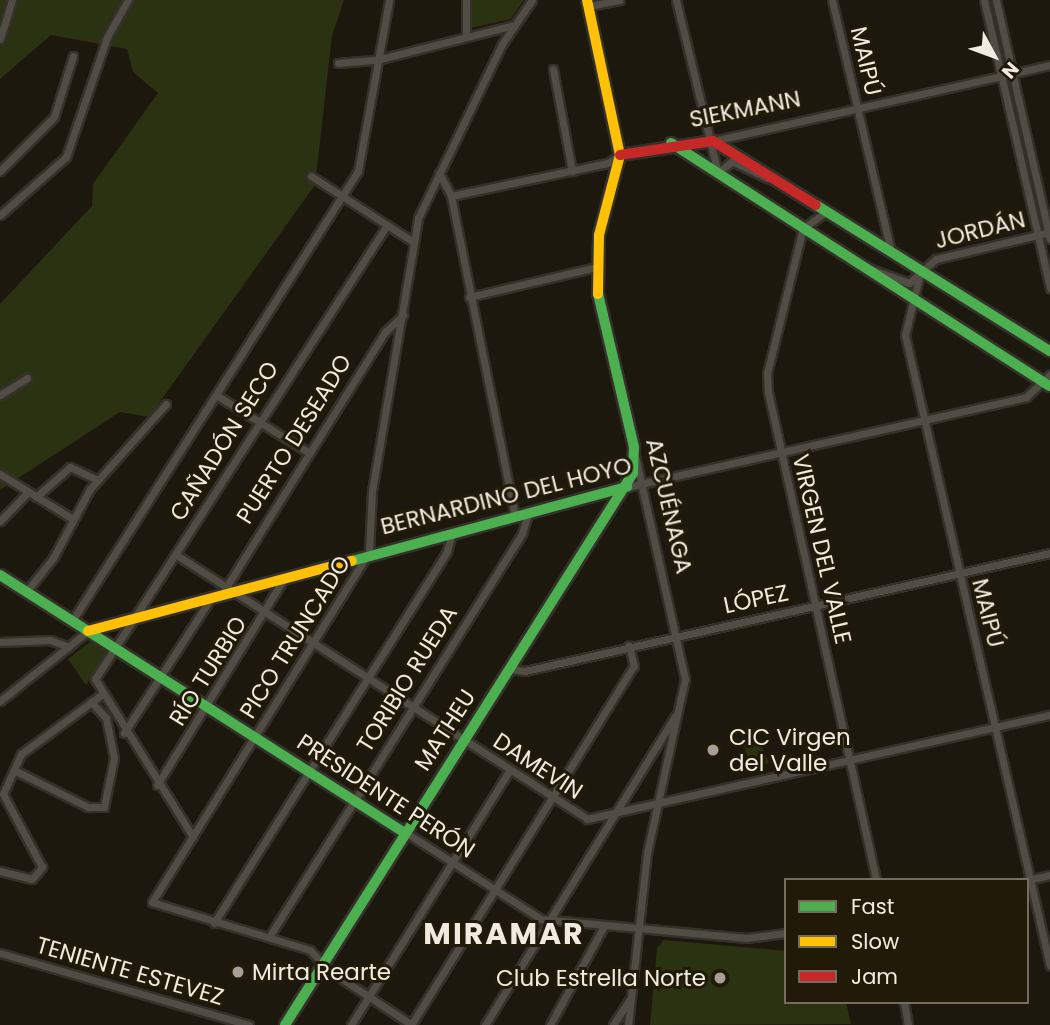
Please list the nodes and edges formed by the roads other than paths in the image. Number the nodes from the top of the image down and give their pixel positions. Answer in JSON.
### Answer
{"nodes":[{"id":1,"x":12,"y":0,"type":"edge"},
{"id":2,"x":128,"y":0,"type":"edge"},
{"id":3,"x":389,"y":0,"type":"edge"},
{"id":4,"x":466,"y":0,"type":"edge"},
{"id":5,"x":532,"y":0,"type":"edge"},
{"id":6,"x":619,"y":0,"type":"edge"},
{"id":7,"x":676,"y":0,"type":"edge"},
{"id":8,"x":832,"y":0,"type":"edge"},
{"id":9,"x":984,"y":0,"type":"edge"},
{"id":10,"x":996,"y":0,"type":"edge"},
{"id":11,"x":588,"y":3,"type":"edge"},
{"id":12,"x":515,"y":25,"type":"junction"},
{"id":13,"x":466,"y":35,"type":"junction"},
{"id":14,"x":0,"y":39,"type":"edge"},
{"id":15,"x":73,"y":56,"type":"dead end"},
{"id":16,"x":376,"y":60,"type":"junction"},
{"id":17,"x":338,"y":63,"type":"dead end"},
{"id":18,"x":1050,"y":65,"type":"edge"},
{"id":19,"x":553,"y":69,"type":"dead end"},
{"id":20,"x":1013,"y":74,"type":"junction"},
{"id":21,"x":1002,"y":77,"type":"junction"},
{"id":22,"x":856,"y":108,"type":"junction"},
{"id":23,"x":713,"y":141,"type":"junction"},
{"id":24,"x":671,"y":144,"type":"junction"},
{"id":25,"x":620,"y":155,"type":"junction"},
{"id":26,"x":0,"y":171,"type":"edge"},
{"id":27,"x":572,"y":171,"type":"junction"},
{"id":28,"x":439,"y":173,"type":"junction"},
{"id":29,"x":718,"y":174,"type":"junction"},
{"id":30,"x":311,"y":176,"type":"dead end"},
{"id":31,"x":778,"y":181,"type":"junction"},
{"id":32,"x":345,"y":196,"type":"junction"},
{"id":33,"x":451,"y":196,"type":"junction"},
{"id":34,"x":826,"y":212,"type":"junction"},
{"id":35,"x":0,"y":215,"type":"edge"},
{"id":36,"x":387,"y":225,"type":"junction"},
{"id":37,"x":803,"y":228,"type":"junction"},
{"id":38,"x":1050,"y":234,"type":"edge"},
{"id":39,"x":1037,"y":235,"type":"junction"},
{"id":40,"x":412,"y":241,"type":"junction"},
{"id":41,"x":892,"y":252,"type":"junction"},
{"id":42,"x":596,"y":267,"type":"junction"},
{"id":43,"x":868,"y":268,"type":"junction"},
{"id":44,"x":921,"y":269,"type":"junction"},
{"id":45,"x":1050,"y":289,"type":"edge"},
{"id":46,"x":912,"y":297,"type":"junction"},
{"id":47,"x":469,"y":298,"type":"junction"},
{"id":48,"x":404,"y":315,"type":"junction"},
{"id":49,"x":1050,"y":351,"type":"edge"},
{"id":50,"x":27,"y":378,"type":"dead end"},
{"id":51,"x":1048,"y":381,"type":"edge"},
{"id":52,"x":0,"y":395,"type":"edge"},
{"id":53,"x":216,"y":395,"type":"junction"},
{"id":54,"x":166,"y":404,"type":"dead end"},
{"id":55,"x":926,"y":421,"type":"junction"},
{"id":56,"x":260,"y":422,"type":"junction"},
{"id":57,"x":308,"y":452,"type":"junction"},
{"id":58,"x":781,"y":453,"type":"junction"},
{"id":59,"x":635,"y":457,"type":"junction"},
{"id":60,"x":0,"y":474,"type":"edge"},
{"id":61,"x":97,"y":480,"type":"junction"},
{"id":62,"x":643,"y":484,"type":"junction"},
{"id":63,"x":627,"y":487,"type":"junction"},
{"id":64,"x":28,"y":492,"type":"junction"},
{"id":65,"x":36,"y":497,"type":"junction"},
{"id":66,"x":529,"y":511,"type":"junction"},
{"id":67,"x":515,"y":515,"type":"junction"},
{"id":68,"x":73,"y":519,"type":"junction"},
{"id":69,"x":0,"y":521,"type":"edge"},
{"id":70,"x":452,"y":532,"type":"junction"},
{"id":71,"x":369,"y":552,"type":"junction"},
{"id":72,"x":1050,"y":553,"type":"edge"},
{"id":73,"x":174,"y":554,"type":"junction"},
{"id":74,"x":958,"y":573,"type":"junction"},
{"id":75,"x":285,"y":574,"type":"junction"},
{"id":76,"x":0,"y":575,"type":"edge"},
{"id":77,"x":225,"y":589,"type":"junction"},
{"id":78,"x":26,"y":592,"type":"junction"},
{"id":79,"x":211,"y":593,"type":"junction"},
{"id":80,"x":814,"y":606,"type":"junction"},
{"id":81,"x":267,"y":614,"type":"junction"},
{"id":82,"x":135,"y":615,"type":"junction"},
{"id":83,"x":72,"y":621,"type":"junction"},
{"id":84,"x":88,"y":631,"type":"junction"},
{"id":85,"x":678,"y":635,"type":"junction"},
{"id":86,"x":0,"y":642,"type":"edge"},
{"id":87,"x":315,"y":645,"type":"junction"},
{"id":88,"x":629,"y":646,"type":"junction"},
{"id":89,"x":69,"y":647,"type":"junction"},
{"id":90,"x":115,"y":647,"type":"junction"},
{"id":91,"x":510,"y":669,"type":"junction"},
{"id":92,"x":366,"y":677,"type":"junction"},
{"id":93,"x":161,"y":678,"type":"junction"},
{"id":94,"x":101,"y":695,"type":"junction"},
{"id":95,"x":0,"y":701,"type":"edge"},
{"id":96,"x":91,"y":702,"type":"junction"},
{"id":97,"x":412,"y":707,"type":"junction"},
{"id":98,"x":209,"y":708,"type":"junction"},
{"id":99,"x":678,"y":712,"type":"junction"},
{"id":100,"x":1050,"y":715,"type":"edge"},
{"id":101,"x":998,"y":728,"type":"junction"},
{"id":102,"x":124,"y":733,"type":"junction"},
{"id":103,"x":255,"y":737,"type":"junction"},
{"id":104,"x":463,"y":740,"type":"junction"},
{"id":105,"x":850,"y":760,"type":"junction"},
{"id":106,"x":14,"y":770,"type":"junction"},
{"id":107,"x":308,"y":770,"type":"junction"},
{"id":108,"x":509,"y":771,"type":"junction"},
{"id":109,"x":158,"y":785,"type":"junction"},
{"id":110,"x":550,"y":796,"type":"junction"},
{"id":111,"x":354,"y":799,"type":"junction"},
{"id":112,"x":657,"y":805,"type":"junction"},
{"id":113,"x":613,"y":817,"type":"junction"},
{"id":114,"x":404,"y":832,"type":"junction"},
{"id":115,"x":193,"y":837,"type":"junction"},
{"id":116,"x":451,"y":863,"type":"junction"},
{"id":117,"x":0,"y":871,"type":"edge"},
{"id":118,"x":1050,"y":875,"type":"edge"},
{"id":119,"x":876,"y":878,"type":"edge"},
{"id":120,"x":1029,"y":878,"type":"edge"},
{"id":121,"x":1029,"y":880,"type":"edge"},
{"id":122,"x":494,"y":891,"type":"junction"},
{"id":123,"x":550,"y":921,"type":"junction"},
{"id":124,"x":214,"y":923,"type":"junction"},
{"id":125,"x":604,"y":926,"type":"junction"},
{"id":126,"x":638,"y":929,"type":"junction"},
{"id":127,"x":784,"y":933,"type":"edge"},
{"id":128,"x":269,"y":937,"type":"junction"},
{"id":129,"x":0,"y":953,"type":"edge"},
{"id":130,"x":323,"y":964,"type":"junction"},
{"id":131,"x":1050,"y":966,"type":"edge"},
{"id":132,"x":368,"y":997,"type":"junction"},
{"id":133,"x":631,"y":998,"type":"junction"},
{"id":134,"x":904,"y":1004,"type":"edge"},
{"id":135,"x":249,"y":1025,"type":"edge"},
{"id":136,"x":285,"y":1025,"type":"edge"},
{"id":137,"x":351,"y":1025,"type":"edge"},
{"id":138,"x":411,"y":1025,"type":"edge"},
{"id":139,"x":485,"y":1025,"type":"edge"},
{"id":140,"x":550,"y":1025,"type":"edge"},
{"id":141,"x":613,"y":1025,"type":"edge"},
{"id":142,"x":628,"y":1025,"type":"edge"},
{"id":143,"x":908,"y":1025,"type":"edge"}],
"edges":[{"from":1,"to":14,"type":"street"},
{"from":2,"to":35,"type":"street"},
{"from":3,"to":16,"type":"street"},
{"from":4,"to":13,"type":"street"},
{"from":5,"to":12,"type":"street","name":"PICO TRUNCADO"},
{"from":6,"to":11,"type":"street"},
{"from":7,"to":23,"type":"street"},
{"from":8,"to":22,"type":"street","name":"MAIPÚ"},
{"from":9,"to":21,"type":"street"},
{"from":10,"to":20,"type":"street"},
{"from":11,"to":25,"type":"street","name":"AZCUÉNAGA"},
{"from":12,"to":13,"type":"street"},
{"from":12,"to":28,"type":"street","name":"PICO TRUNCADO"},
{"from":13,"to":16,"type":"street"},
{"from":15,"to":26,"type":"street"},
{"from":16,"to":17,"type":"street"},
{"from":16,"to":32,"type":"street"},
{"from":18,"to":20,"type":"street","name":"SIEKMANN"},
{"from":19,"to":27,"type":"street"},
{"from":20,"to":21,"type":"street","name":"SIEKMANN"},
{"from":20,"to":38,"type":"street"},
{"from":21,"to":22,"type":"street","name":"SIEKMANN"},
{"from":21,"to":39,"type":"street"},
{"from":22,"to":23,"type":"street","name":"SIEKMANN"},
{"from":22,"to":41,"type":"street","name":"MAIPÚ"},
{"from":23,"to":24,"type":"street","name":"SIEKMANN"},
{"from":23,"to":29,"type":"street"},
{"from":23,"to":31,"type":"street"},
{"from":24,"to":25,"type":"street","name":"SIEKMANN"},
{"from":24,"to":29,"type":"street"},
{"from":25,"to":27,"type":"street","name":"SIEKMANN"},
{"from":25,"to":42,"type":"street","name":"AZCUÉNAGA"},
{"from":27,"to":33,"type":"street","name":"SIEKMANN"},
{"from":28,"to":33,"type":"street"},
{"from":28,"to":40,"type":"street","name":"PICO TRUNCADO"},
{"from":29,"to":31,"type":"street"},
{"from":29,"to":37,"type":"street"},
{"from":30,"to":32,"type":"street"},
{"from":31,"to":34,"type":"street"},
{"from":32,"to":36,"type":"street"},
{"from":32,"to":53,"type":"street"},
{"from":33,"to":47,"type":"street"},
{"from":34,"to":37,"type":"street"},
{"from":34,"to":41,"type":"street"},
{"from":36,"to":40,"type":"street"},
{"from":36,"to":56,"type":"street","name":"CAÑADÓN SECO"},
{"from":37,"to":43,"type":"street"},
{"from":37,"to":58,"type":"street","name":"VIRGEN DEL VALLE"},
{"from":38,"to":39,"type":"street","name":"JORDÁN"},
{"from":39,"to":44,"type":"street","name":"JORDÁN"},
{"from":39,"to":45,"type":"street"},
{"from":40,"to":48,"type":"street","name":"PICO TRUNCADO"},
{"from":41,"to":44,"type":"street"},
{"from":42,"to":47,"type":"street"},
{"from":42,"to":59,"type":"street","name":"AZCUÉNAGA"},
{"from":43,"to":44,"type":"street","name":"JORDÁN"},
{"from":43,"to":46,"type":"street"},
{"from":44,"to":46,"type":"street","name":"MAIPÚ"},
{"from":44,"to":49,"type":"street"},
{"from":46,"to":51,"type":"street"},
{"from":46,"to":55,"type":"street","name":"MAIPÚ"},
{"from":47,"to":67,"type":"street"},
{"from":48,"to":57,"type":"street","name":"PUERTO DESEADO"},
{"from":48,"to":71,"type":"street","name":"PICO TRUNCADO"},
{"from":50,"to":52,"type":"street"},
{"from":51,"to":55,"type":"street","name":"BERNARDINO DEL HOYO"},
{"from":53,"to":56,"type":"street"},
{"from":53,"to":83,"type":"street"},
{"from":54,"to":61,"type":"street"},
{"from":55,"to":58,"type":"street","name":"BERNARDINO DEL HOYO"},
{"from":55,"to":74,"type":"street","name":"MAIPÚ"},
{"from":56,"to":57,"type":"street"},
{"from":56,"to":73,"type":"street","name":"CAÑADÓN SECO"},
{"from":57,"to":77,"type":"street","name":"PUERTO DESEADO"},
{"from":58,"to":62,"type":"street","name":"BERNARDINO DEL HOYO"},
{"from":58,"to":80,"type":"street","name":"VIRGEN DEL VALLE"},
{"from":59,"to":62,"type":"street","name":"AZCUÉNAGA"},
{"from":59,"to":63,"type":"street","name":"MATHEU"},
{"from":60,"to":64,"type":"street"},
{"from":61,"to":65,"type":"street"},
{"from":61,"to":68,"type":"street"},
{"from":62,"to":63,"type":"street","name":"BERNARDINO DEL HOYO"},
{"from":62,"to":85,"type":"street","name":"AZCUÉNAGA"},
{"from":63,"to":66,"type":"street","name":"BERNARDINO DEL HOYO"},
{"from":63,"to":91,"type":"street","name":"MATHEU"},
{"from":64,"to":65,"type":"street"},
{"from":64,"to":69,"type":"street"},
{"from":65,"to":68,"type":"street"},
{"from":66,"to":67,"type":"street","name":"BERNARDINO DEL HOYO"},
{"from":66,"to":97,"type":"street","name":"TORIBIO RUEDA"},
{"from":67,"to":70,"type":"street","name":"BERNARDINO DEL HOYO"},
{"from":68,"to":78,"type":"street"},
{"from":70,"to":71,"type":"street","name":"BERNARDINO DEL HOYO"},
{"from":70,"to":92,"type":"street"},
{"from":71,"to":75,"type":"street","name":"BERNARDINO DEL HOYO"},
{"from":71,"to":87,"type":"street","name":"PICO TRUNCADO"},
{"from":72,"to":74,"type":"street","name":"LÓPEZ"},
{"from":73,"to":77,"type":"street","name":"DAMEVIN"},
{"from":73,"to":82,"type":"street","name":"CAÑADÓN SECO"},
{"from":74,"to":80,"type":"street","name":"LÓPEZ"},
{"from":74,"to":101,"type":"street","name":"MAIPÚ"},
{"from":75,"to":77,"type":"street","name":"BERNARDINO DEL HOYO"},
{"from":75,"to":81,"type":"street","name":"RÍO TURBIO"},
{"from":76,"to":78,"type":"street","name":"PRESIDENTE PERÓN"},
{"from":77,"to":79,"type":"street","name":"BERNARDINO DEL HOYO"},
{"from":77,"to":81,"type":"street","name":"DAMEVIN"},
{"from":78,"to":83,"type":"street","name":"PRESIDENTE PERÓN"},
{"from":79,"to":82,"type":"street","name":"BERNARDINO DEL HOYO"},
{"from":79,"to":93,"type":"street"},
{"from":80,"to":85,"type":"street","name":"LÓPEZ"},
{"from":80,"to":105,"type":"street","name":"VIRGEN DEL VALLE"},
{"from":81,"to":87,"type":"street","name":"DAMEVIN"},
{"from":81,"to":98,"type":"street","name":"RÍO TURBIO"},
{"from":82,"to":84,"type":"street","name":"BERNARDINO DEL HOYO"},
{"from":82,"to":90,"type":"street","name":"CAÑADÓN SECO"},
{"from":83,"to":84,"type":"street","name":"PRESIDENTE PERÓN"},
{"from":84,"to":89,"type":"street","name":"BERNARDINO DEL HOYO"},
{"from":84,"to":90,"type":"street","name":"PRESIDENTE PERÓN"},
{"from":85,"to":88,"type":"street","name":"LÓPEZ"},
{"from":85,"to":99,"type":"street","name":"AZCUÉNAGA"},
{"from":86,"to":89,"type":"street"},
{"from":87,"to":92,"type":"street","name":"DAMEVIN"},
{"from":87,"to":103,"type":"street","name":"PICO TRUNCADO"},
{"from":88,"to":91,"type":"street","name":"LÓPEZ"},
{"from":88,"to":110,"type":"street"},
{"from":89,"to":95,"type":"street","name":"BERNARDINO DEL HOYO"},
{"from":90,"to":93,"type":"street","name":"PRESIDENTE PERÓN"},
{"from":90,"to":94,"type":"street","name":"CAÑADÓN SECO"},
{"from":91,"to":104,"type":"street","name":"MATHEU"},
{"from":92,"to":97,"type":"street","name":"DAMEVIN"},
{"from":92,"to":107,"type":"street"},
{"from":93,"to":98,"type":"street","name":"PRESIDENTE PERÓN"},
{"from":93,"to":102,"type":"street"},
{"from":94,"to":96,"type":"street"},
{"from":94,"to":102,"type":"street"},
{"from":96,"to":106,"type":"street"},
{"from":96,"to":106,"type":"street"},
{"from":97,"to":104,"type":"street","name":"DAMEVIN"},
{"from":97,"to":111,"type":"street","name":"TORIBIO RUEDA"},
{"from":98,"to":103,"type":"street","name":"PRESIDENTE PERÓN"},
{"from":98,"to":109,"type":"street","name":"RÍO TURBIO"},
{"from":99,"to":112,"type":"street","name":"AZCUÉNAGA"},
{"from":99,"to":113,"type":"street"},
{"from":100,"to":101,"type":"street","name":"DAMEVIN"},
{"from":101,"to":105,"type":"street","name":"DAMEVIN"},
{"from":101,"to":120,"type":"street","name":"MAIPÚ"},
{"from":102,"to":109,"type":"street"},
{"from":103,"to":107,"type":"street","name":"PRESIDENTE PERÓN"},
{"from":103,"to":115,"type":"street","name":"PICO TRUNCADO"},
{"from":104,"to":108,"type":"street","name":"DAMEVIN"},
{"from":104,"to":114,"type":"street","name":"MATHEU"},
{"from":105,"to":112,"type":"street","name":"DAMEVIN"},
{"from":105,"to":119,"type":"street","name":"VIRGEN DEL VALLE"},
{"from":106,"to":117,"type":"street"},
{"from":107,"to":111,"type":"street","name":"PRESIDENTE PERÓN"},
{"from":107,"to":124,"type":"street"},
{"from":108,"to":110,"type":"street","name":"DAMEVIN"},
{"from":108,"to":116,"type":"street"},
{"from":109,"to":115,"type":"street"},
{"from":110,"to":113,"type":"street","name":"DAMEVIN"},
{"from":110,"to":122,"type":"street"},
{"from":111,"to":114,"type":"street","name":"PRESIDENTE PERÓN"},
{"from":111,"to":128,"type":"street","name":"TORIBIO RUEDA"},
{"from":112,"to":113,"type":"street","name":"DAMEVIN"},
{"from":112,"to":126,"type":"street","name":"AZCUÉNAGA"},
{"from":113,"to":123,"type":"street"},
{"from":114,"to":116,"type":"street","name":"PRESIDENTE PERÓN"},
{"from":114,"to":130,"type":"street","name":"MATHEU"},
{"from":115,"to":124,"type":"street","name":"PICO TRUNCADO"},
{"from":116,"to":122,"type":"street","name":"PRESIDENTE PERÓN"},
{"from":116,"to":132,"type":"street"},
{"from":118,"to":121,"type":"street"},
{"from":121,"to":131,"type":"street","name":"MAIPÚ"},
{"from":122,"to":123,"type":"street","name":"PRESIDENTE PERÓN"},
{"from":122,"to":138,"type":"street"},
{"from":123,"to":125,"type":"street","name":"PRESIDENTE PERÓN"},
{"from":123,"to":139,"type":"street"},
{"from":124,"to":128,"type":"street"},
{"from":125,"to":126,"type":"street","name":"PRESIDENTE PERÓN"},
{"from":125,"to":140,"type":"street"},
{"from":126,"to":127,"type":"street","name":"PRESIDENTE PERÓN"},
{"from":126,"to":133,"type":"street","name":"AZCUÉNAGA"},
{"from":128,"to":130,"type":"street"},
{"from":129,"to":135,"type":"street","name":"TENIENTE ESTEVEZ"},
{"from":130,"to":132,"type":"street"},
{"from":130,"to":136,"type":"street","name":"MATHEU"},
{"from":132,"to":137,"type":"street"},
{"from":132,"to":138,"type":"street"},
{"from":133,"to":141,"type":"street"},
{"from":133,"to":142,"type":"street","name":"AZCUÉNAGA"},
{"from":134,"to":143,"type":"street"}]}
